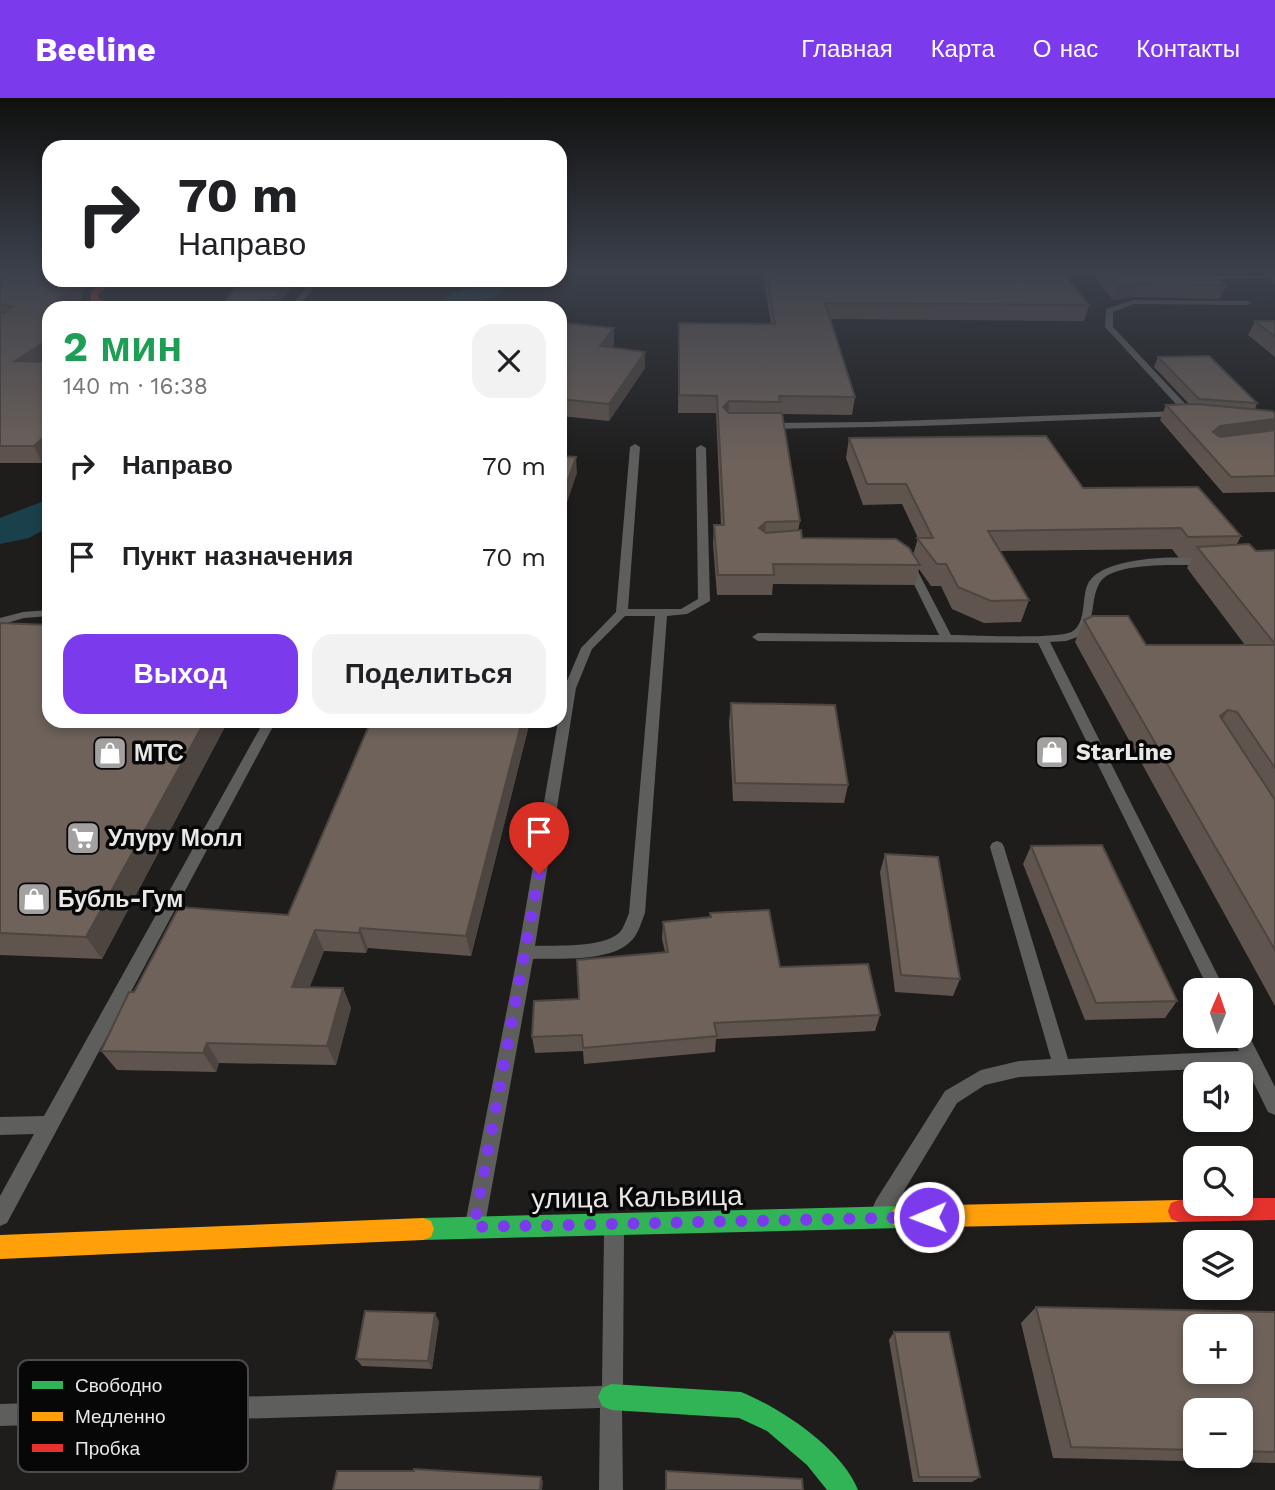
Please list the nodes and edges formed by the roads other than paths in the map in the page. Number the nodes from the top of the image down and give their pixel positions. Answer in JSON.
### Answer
{"nodes":[{"id":1,"x":1115,"y":333,"type":"edge"},
{"id":2,"x":1190,"y":414,"type":"junction"},
{"id":3,"x":1202,"y":414,"type":"edge"},
{"id":4,"x":754,"y":426,"type":"edge"},
{"id":5,"x":635,"y":447,"type":"dead end"},
{"id":6,"x":701,"y":448,"type":"dead end"},
{"id":7,"x":899,"y":555,"type":"edge"},
{"id":8,"x":1220,"y":562,"type":"edge"},
{"id":9,"x":622,"y":613,"type":"junction"},
{"id":10,"x":42,"y":614,"type":"edge"},
{"id":11,"x":661,"y":614,"type":"junction"},
{"id":12,"x":0,"y":622,"type":"edge"},
{"id":13,"x":758,"y":637,"type":"dead end"},
{"id":14,"x":947,"y":639,"type":"junction"},
{"id":15,"x":1042,"y":639,"type":"junction"},
{"id":16,"x":567,"y":706,"type":"edge"},
{"id":17,"x":266,"y":728,"type":"edge"},
{"id":18,"x":563,"y":728,"type":"edge"},
{"id":19,"x":997,"y":847,"type":"dead end"},
{"id":20,"x":526,"y":953,"type":"junction"},
{"id":21,"x":1211,"y":978,"type":"edge"},
{"id":22,"x":1246,"y":1048,"type":"edge"},
{"id":23,"x":1252,"y":1059,"type":"junction"},
{"id":24,"x":1062,"y":1067,"type":"junction"},
{"id":25,"x":1275,"y":1106,"type":"edge"},
{"id":26,"x":50,"y":1125,"type":"junction"},
{"id":27,"x":0,"y":1126,"type":"edge"},
{"id":28,"x":1275,"y":1209,"type":"edge"},
{"id":29,"x":0,"y":1216,"type":"edge"},
{"id":30,"x":876,"y":1218,"type":"junction"},
{"id":31,"x":614,"y":1224,"type":"junction"},
{"id":32,"x":474,"y":1227,"type":"junction"},
{"id":33,"x":0,"y":1247,"type":"edge"},
{"id":34,"x":611,"y":1397,"type":"junction"},
{"id":35,"x":248,"y":1408,"type":"edge"},
{"id":36,"x":18,"y":1414,"type":"edge"},
{"id":37,"x":0,"y":1415,"type":"edge"},
{"id":38,"x":611,"y":1490,"type":"edge"},
{"id":39,"x":845,"y":1490,"type":"edge"}],
"edges":[{"from":1,"to":2,"type":"lane"},
{"from":2,"to":3,"type":"lane"},
{"from":2,"to":4,"type":"lane"},
{"from":5,"to":9,"type":"lane"},
{"from":6,"to":11,"type":"lane"},
{"from":7,"to":14,"type":"lane"},
{"from":8,"to":15,"type":"lane"},
{"from":9,"to":11,"type":"lane"},
{"from":9,"to":16,"type":"lane"},
{"from":10,"to":12,"type":"lane"},
{"from":11,"to":20,"type":"lane"},
{"from":13,"to":14,"type":"lane"},
{"from":14,"to":15,"type":"lane"},
{"from":15,"to":21,"type":"lane"},
{"from":17,"to":26,"type":"lane"},
{"from":18,"to":20,"type":"lane"},
{"from":19,"to":24,"type":"lane"},
{"from":20,"to":32,"type":"lane"},
{"from":22,"to":23,"type":"lane"},
{"from":23,"to":24,"type":"lane"},
{"from":23,"to":25,"type":"lane"},
{"from":24,"to":30,"type":"lane"},
{"from":26,"to":27,"type":"lane"},
{"from":26,"to":29,"type":"lane"},
{"from":28,"to":30,"type":"street","name":"улица Кальвица"},
{"from":30,"to":31,"type":"street","name":"улица Кальвица"},
{"from":31,"to":32,"type":"street","name":"улица Кальвица"},
{"from":31,"to":34,"type":"lane"},
{"from":32,"to":33,"type":"street","name":"улица Кальвица"},
{"from":34,"to":35,"type":"lane"},
{"from":34,"to":38,"type":"lane"},
{"from":34,"to":39,"type":"street"},
{"from":36,"to":37,"type":"lane"}]}
